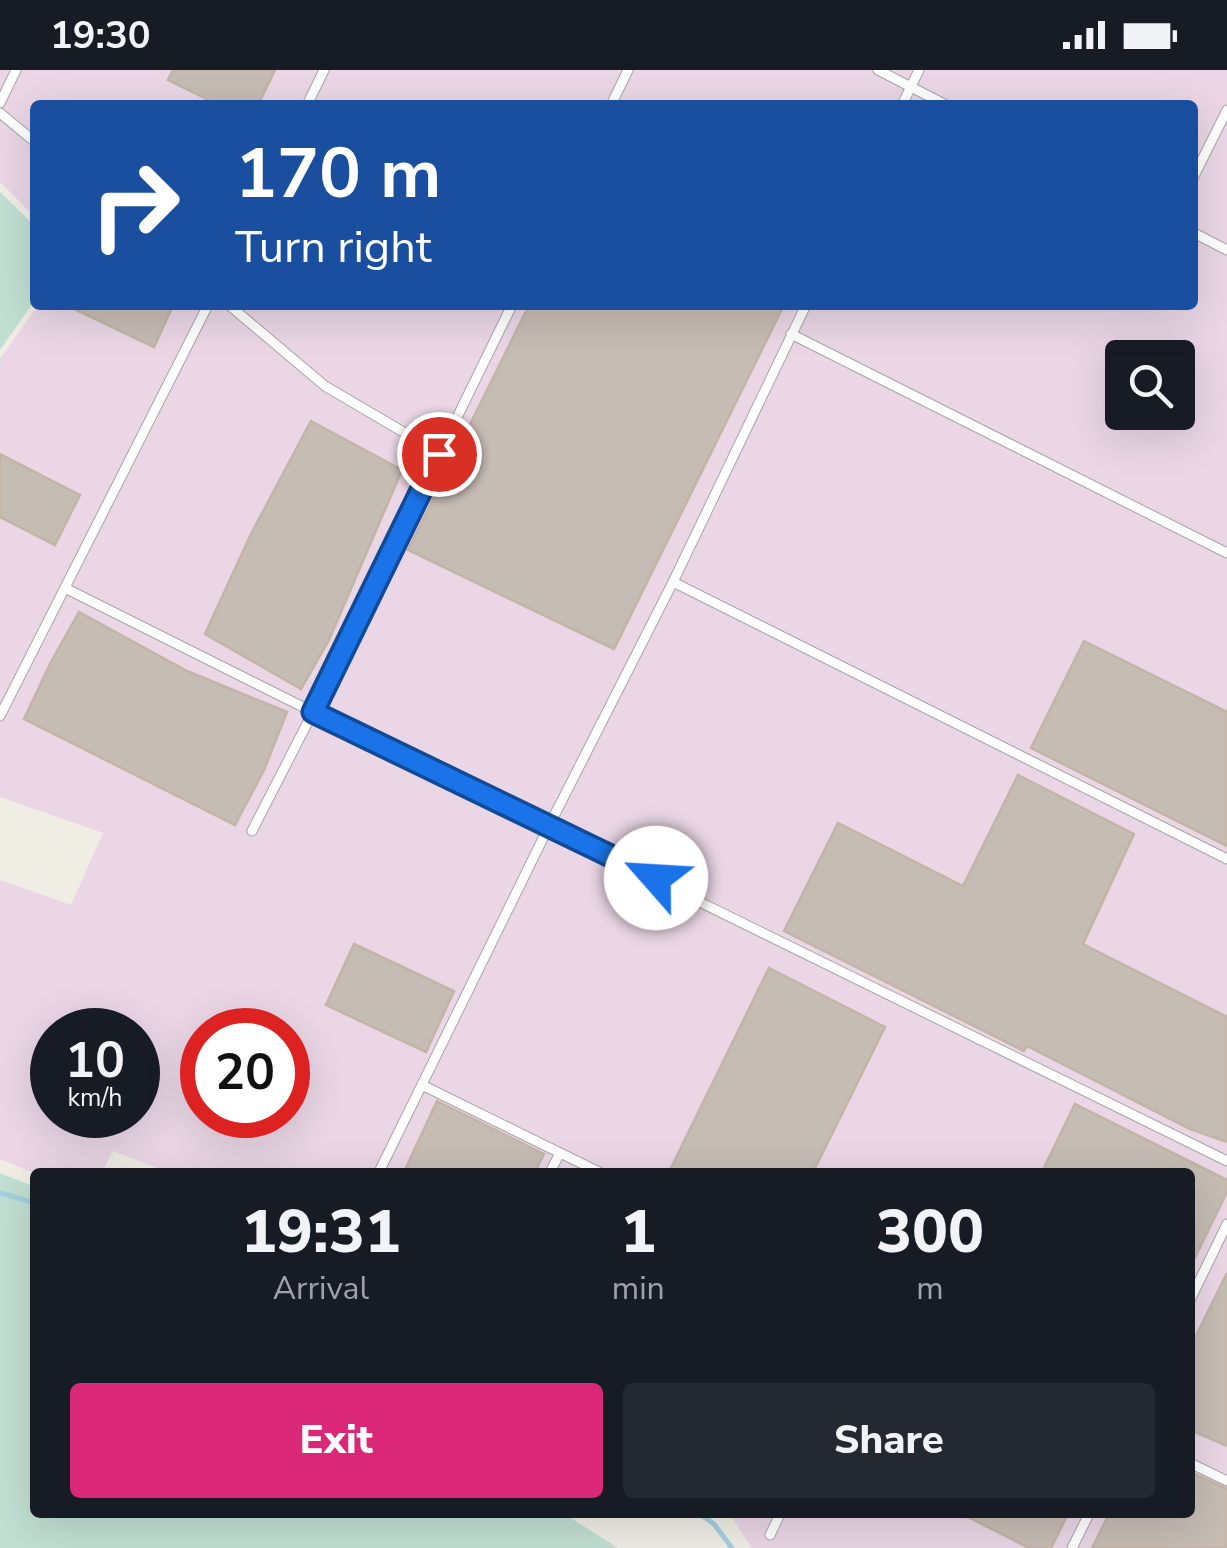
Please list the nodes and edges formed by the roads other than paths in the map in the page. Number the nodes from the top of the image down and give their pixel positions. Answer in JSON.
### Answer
{"nodes":[{"id":1,"x":16,"y":70,"type":"edge"},
{"id":2,"x":324,"y":70,"type":"edge"},
{"id":3,"x":628,"y":70,"type":"edge"},
{"id":4,"x":878,"y":70,"type":"edge"},
{"id":5,"x":919,"y":70,"type":"edge"},
{"id":6,"x":911,"y":86,"type":"junction"},
{"id":7,"x":309,"y":100,"type":"edge"},
{"id":8,"x":613,"y":100,"type":"edge"},
{"id":9,"x":904,"y":100,"type":"edge"},
{"id":10,"x":937,"y":100,"type":"edge"},
{"id":11,"x":0,"y":103,"type":"edge"},
{"id":12,"x":1227,"y":110,"type":"edge"},
{"id":13,"x":0,"y":113,"type":"edge"},
{"id":14,"x":30,"y":138,"type":"edge"},
{"id":15,"x":1198,"y":168,"type":"edge"},
{"id":16,"x":1198,"y":235,"type":"edge"},
{"id":17,"x":1227,"y":250,"type":"edge"},
{"id":18,"x":205,"y":310,"type":"edge"},
{"id":19,"x":234,"y":310,"type":"edge"},
{"id":20,"x":510,"y":310,"type":"edge"},
{"id":21,"x":804,"y":310,"type":"edge"},
{"id":22,"x":792,"y":334,"type":"junction"},
{"id":23,"x":439,"y":454,"type":"junction"},
{"id":24,"x":1227,"y":552,"type":"edge"},
{"id":25,"x":673,"y":582,"type":"junction"},
{"id":26,"x":64,"y":588,"type":"junction"},
{"id":27,"x":313,"y":712,"type":"junction"},
{"id":28,"x":0,"y":716,"type":"edge"},
{"id":29,"x":549,"y":826,"type":"junction"},
{"id":30,"x":252,"y":831,"type":"dead end"},
{"id":31,"x":1227,"y":859,"type":"edge"},
{"id":32,"x":422,"y":1086,"type":"junction"},
{"id":33,"x":560,"y":1153,"type":"junction"},
{"id":34,"x":1227,"y":1160,"type":"edge"},
{"id":35,"x":381,"y":1168,"type":"edge"},
{"id":36,"x":552,"y":1168,"type":"edge"},
{"id":37,"x":591,"y":1168,"type":"edge"},
{"id":38,"x":1227,"y":1224,"type":"edge"},
{"id":39,"x":1195,"y":1290,"type":"edge"},
{"id":40,"x":1195,"y":1465,"type":"edge"},
{"id":41,"x":1227,"y":1481,"type":"edge"},
{"id":42,"x":779,"y":1518,"type":"edge"},
{"id":43,"x":1087,"y":1518,"type":"edge"},
{"id":44,"x":770,"y":1535,"type":"dead end"},
{"id":45,"x":1072,"y":1548,"type":"edge"}],
"edges":[{"from":1,"to":11,"type":"lane"},
{"from":2,"to":7,"type":"lane"},
{"from":3,"to":8,"type":"lane"},
{"from":4,"to":6,"type":"lane"},
{"from":5,"to":6,"type":"lane"},
{"from":6,"to":9,"type":"lane"},
{"from":6,"to":10,"type":"lane"},
{"from":12,"to":15,"type":"lane"},
{"from":13,"to":14,"type":"lane"},
{"from":16,"to":17,"type":"lane"},
{"from":18,"to":26,"type":"lane"},
{"from":19,"to":23,"type":"lane"},
{"from":20,"to":23,"type":"lane"},
{"from":21,"to":22,"type":"lane"},
{"from":22,"to":24,"type":"lane"},
{"from":22,"to":25,"type":"lane"},
{"from":23,"to":27,"type":"lane"},
{"from":25,"to":29,"type":"lane"},
{"from":25,"to":31,"type":"lane"},
{"from":26,"to":27,"type":"lane"},
{"from":26,"to":28,"type":"lane"},
{"from":27,"to":29,"type":"lane"},
{"from":27,"to":30,"type":"lane"},
{"from":29,"to":32,"type":"lane"},
{"from":29,"to":34,"type":"lane"},
{"from":32,"to":33,"type":"lane"},
{"from":32,"to":35,"type":"lane"},
{"from":33,"to":36,"type":"lane"},
{"from":33,"to":37,"type":"lane"},
{"from":38,"to":39,"type":"lane"},
{"from":40,"to":41,"type":"lane"},
{"from":42,"to":44,"type":"lane"},
{"from":43,"to":45,"type":"lane"}]}
